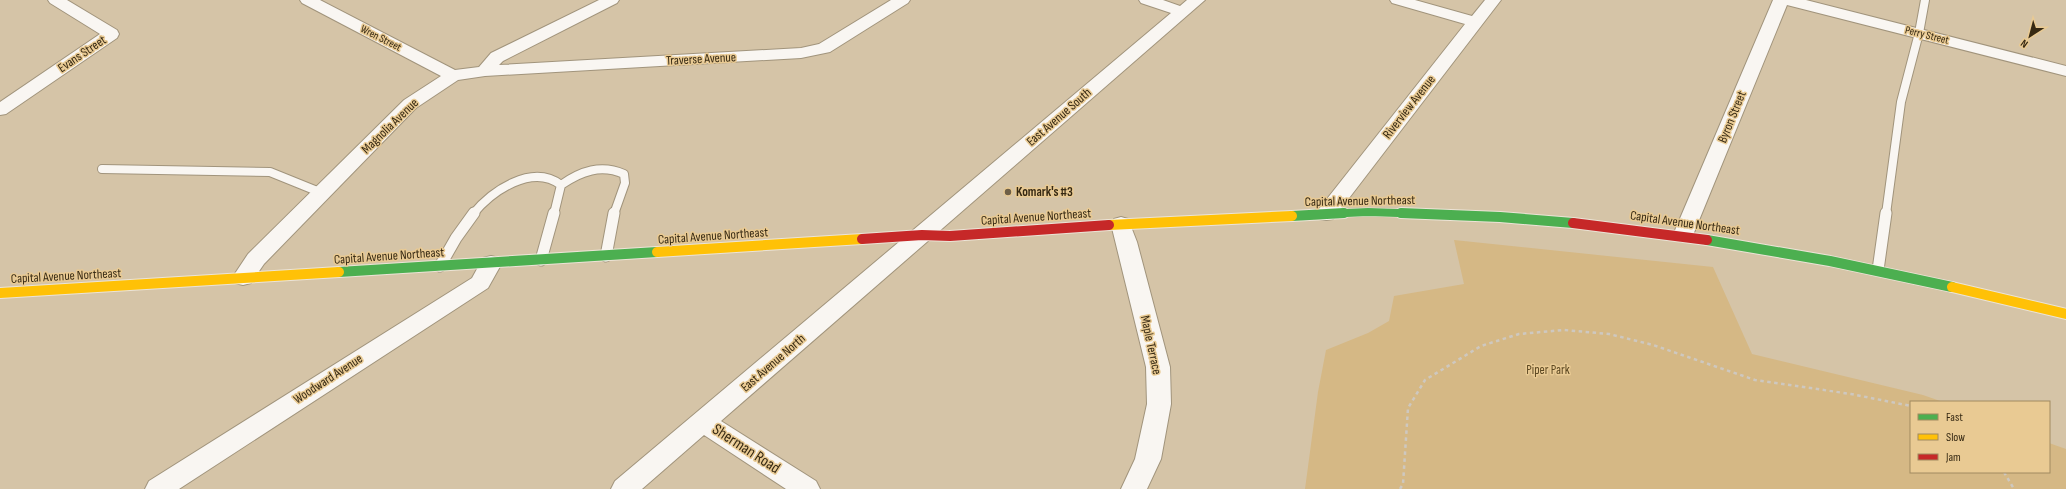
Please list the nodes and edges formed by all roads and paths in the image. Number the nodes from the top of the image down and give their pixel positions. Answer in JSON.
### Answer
{"nodes":[{"id":1,"x":56,"y":0,"type":"edge"},
{"id":2,"x":308,"y":0,"type":"edge"},
{"id":3,"x":611,"y":0,"type":"edge"},
{"id":4,"x":902,"y":0,"type":"edge"},
{"id":5,"x":1147,"y":0,"type":"edge"},
{"id":6,"x":1197,"y":0,"type":"edge"},
{"id":7,"x":1398,"y":0,"type":"edge"},
{"id":8,"x":1493,"y":0,"type":"edge"},
{"id":9,"x":1781,"y":0,"type":"edge"},
{"id":10,"x":1788,"y":0,"type":"edge"},
{"id":11,"x":1925,"y":0,"type":"edge"},
{"id":12,"x":1183,"y":12,"type":"junction"},
{"id":13,"x":1475,"y":22,"type":"junction"},
{"id":14,"x":1919,"y":33,"type":"junction"},
{"id":15,"x":485,"y":71,"type":"junction"},
{"id":16,"x":2066,"y":71,"type":"edge"},
{"id":17,"x":454,"y":76,"type":"junction"},
{"id":18,"x":0,"y":110,"type":"edge"},
{"id":19,"x":102,"y":169,"type":"dead end"},
{"id":20,"x":561,"y":185,"type":"junction"},
{"id":21,"x":322,"y":194,"type":"junction"},
{"id":22,"x":1326,"y":214,"type":"junction"},
{"id":23,"x":1121,"y":224,"type":"junction"},
{"id":24,"x":922,"y":235,"type":"junction"},
{"id":25,"x":1683,"y":235,"type":"junction"},
{"id":26,"x":606,"y":256,"type":"junction"},
{"id":27,"x":541,"y":260,"type":"junction"},
{"id":28,"x":491,"y":263,"type":"junction"},
{"id":29,"x":440,"y":266,"type":"junction"},
{"id":30,"x":1878,"y":270,"type":"junction"},
{"id":31,"x":243,"y":278,"type":"junction"},
{"id":32,"x":0,"y":293,"type":"edge"},
{"id":33,"x":2066,"y":314,"type":"edge"},
{"id":34,"x":1910,"y":406,"type":"edge"},
{"id":35,"x":704,"y":422,"type":"junction"},
{"id":36,"x":2005,"y":473,"type":"edge"},
{"id":37,"x":158,"y":489,"type":"edge"},
{"id":38,"x":624,"y":489,"type":"edge"},
{"id":39,"x":807,"y":489,"type":"edge"},
{"id":40,"x":1134,"y":489,"type":"edge"},
{"id":41,"x":1400,"y":489,"type":"edge"},
{"id":42,"x":2014,"y":489,"type":"edge"}],
"edges":[{"from":1,"to":18,"type":"street","name":"Evans Street"},
{"from":2,"to":17,"type":"street","name":"Wren Street"},
{"from":3,"to":15,"type":"street"},
{"from":4,"to":15,"type":"street","name":"Traverse Avenue"},
{"from":5,"to":12,"type":"street"},
{"from":6,"to":12,"type":"street","name":"East Avenue South"},
{"from":7,"to":13,"type":"street"},
{"from":8,"to":13,"type":"street","name":"Riverview Avenue"},
{"from":9,"to":25,"type":"street","name":"Byron Street"},
{"from":10,"to":14,"type":"street","name":"Perry Street"},
{"from":11,"to":14,"type":"lane"},
{"from":12,"to":24,"type":"street","name":"East Avenue South"},
{"from":13,"to":22,"type":"street","name":"Riverview Avenue"},
{"from":14,"to":16,"type":"street","name":"Perry Street"},
{"from":14,"to":30,"type":"lane"},
{"from":15,"to":17,"type":"street","name":"Magnolia Avenue"},
{"from":17,"to":21,"type":"street","name":"Magnolia Avenue"},
{"from":19,"to":21,"type":"lane"},
{"from":20,"to":26,"type":"lane"},
{"from":20,"to":27,"type":"lane"},
{"from":20,"to":29,"type":"lane"},
{"from":21,"to":31,"type":"street","name":"Magnolia Avenue"},
{"from":22,"to":23,"type":"main road","name":"Capital Avenue Northeast"},
{"from":22,"to":25,"type":"main road","name":"Capital Avenue Northeast"},
{"from":23,"to":24,"type":"main road","name":"Capital Avenue Northeast"},
{"from":23,"to":40,"type":"street","name":"Maple Terrace"},
{"from":24,"to":26,"type":"main road","name":"Capital Avenue Northeast"},
{"from":24,"to":35,"type":"street","name":"East Avenue North"},
{"from":25,"to":30,"type":"main road","name":"Capital Avenue Northeast"},
{"from":26,"to":27,"type":"main road","name":"Capital Avenue Northeast"},
{"from":27,"to":28,"type":"main road","name":"Capital Avenue Northeast"},
{"from":28,"to":29,"type":"main road","name":"Capital Avenue Northeast"},
{"from":28,"to":37,"type":"street","name":"Woodward Avenue"},
{"from":29,"to":31,"type":"main road","name":"Capital Avenue Northeast"},
{"from":30,"to":33,"type":"main road","name":"Capital Avenue Northeast"},
{"from":31,"to":32,"type":"main road","name":"Capital Avenue Northeast"},
{"from":34,"to":41,"type":"path"},
{"from":35,"to":38,"type":"street","name":"East Avenue North"},
{"from":35,"to":39,"type":"street","name":"Sherman Road"},
{"from":36,"to":42,"type":"path"}]}
